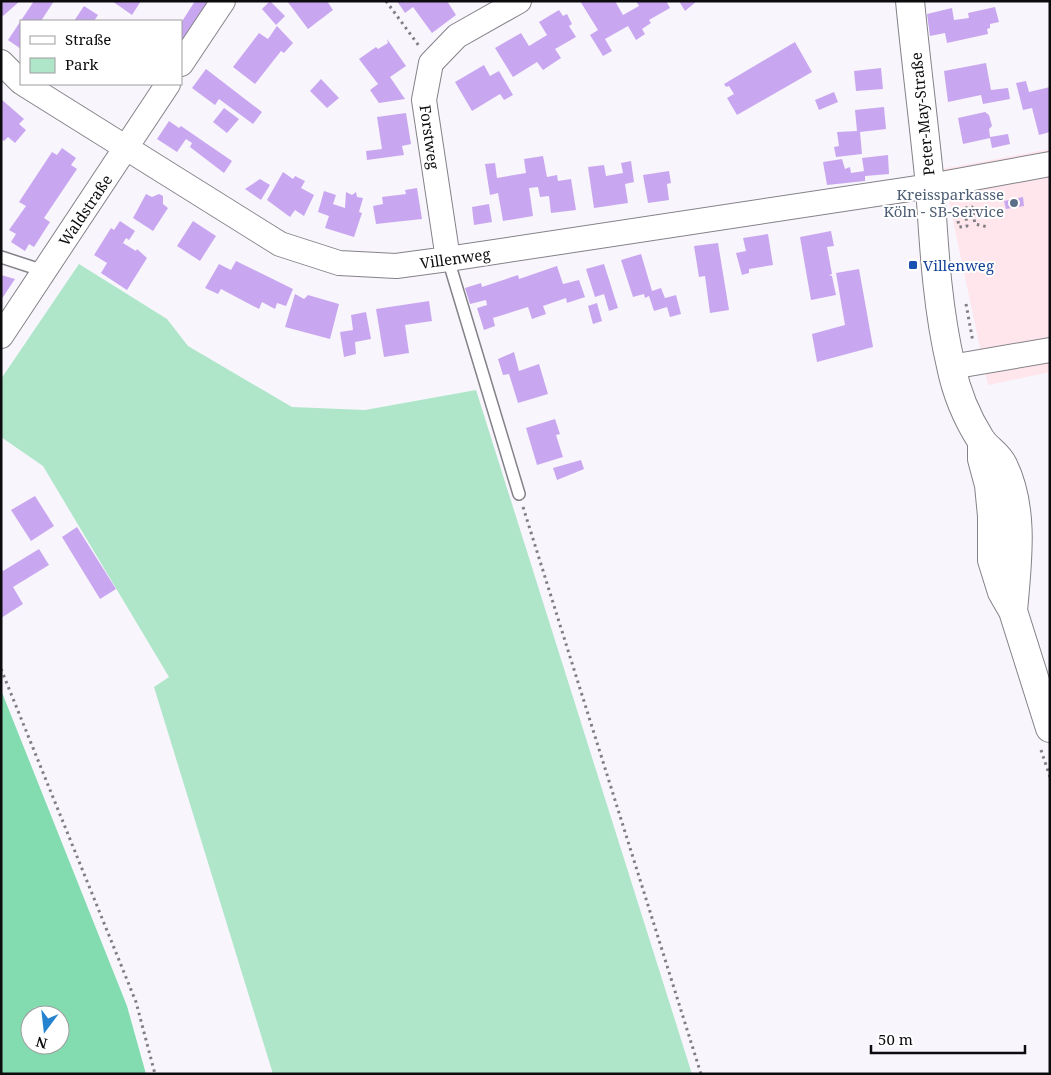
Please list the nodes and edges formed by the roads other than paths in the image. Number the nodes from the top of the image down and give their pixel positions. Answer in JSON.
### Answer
{"nodes":[{"id":1,"x":223,"y":1,"type":"edge"},
{"id":2,"x":519,"y":1,"type":"edge"},
{"id":3,"x":910,"y":1,"type":"edge"},
{"id":4,"x":1,"y":62,"type":"edge"},
{"id":5,"x":182,"y":62,"type":"edge"},
{"id":6,"x":20,"y":80,"type":"edge"},
{"id":7,"x":26,"y":85,"type":"edge"},
{"id":8,"x":167,"y":85,"type":"edge"},
{"id":9,"x":126,"y":148,"type":"junction"},
{"id":10,"x":1050,"y":164,"type":"edge"},
{"id":11,"x":930,"y":186,"type":"junction"},
{"id":12,"x":1,"y":257,"type":"edge"},
{"id":13,"x":448,"y":259,"type":"junction"},
{"id":14,"x":44,"y":271,"type":"junction"},
{"id":15,"x":1,"y":336,"type":"edge"},
{"id":16,"x":1050,"y":350,"type":"edge"},
{"id":17,"x":951,"y":367,"type":"junction"},
{"id":18,"x":519,"y":494,"type":"road end"},
{"id":19,"x":1050,"y":728,"type":"edge"}],
"edges":[{"from":1,"to":5,"type":"street"},
{"from":2,"to":13,"type":"street","name":"Forstweg"},
{"from":3,"to":11,"type":"main road","name":"Peter-May-Straße"},
{"from":4,"to":6,"type":"street","name":"Villenweg"},
{"from":7,"to":9,"type":"street","name":"Villenweg"},
{"from":8,"to":9,"type":"street","name":"Waldstraße"},
{"from":9,"to":13,"type":"street","name":"Villenweg"},
{"from":9,"to":14,"type":"street","name":"Waldstraße"},
{"from":10,"to":11,"type":"street","name":"Villenweg"},
{"from":11,"to":13,"type":"street","name":"Villenweg"},
{"from":11,"to":17,"type":"main road","name":"Peter-May-Straße"},
{"from":12,"to":14,"type":"lane"},
{"from":13,"to":18,"type":"lane"},
{"from":14,"to":15,"type":"street","name":"Waldstraße"},
{"from":16,"to":17,"type":"street"},
{"from":17,"to":19,"type":"main road","name":"Peter-May-Straße"}]}
